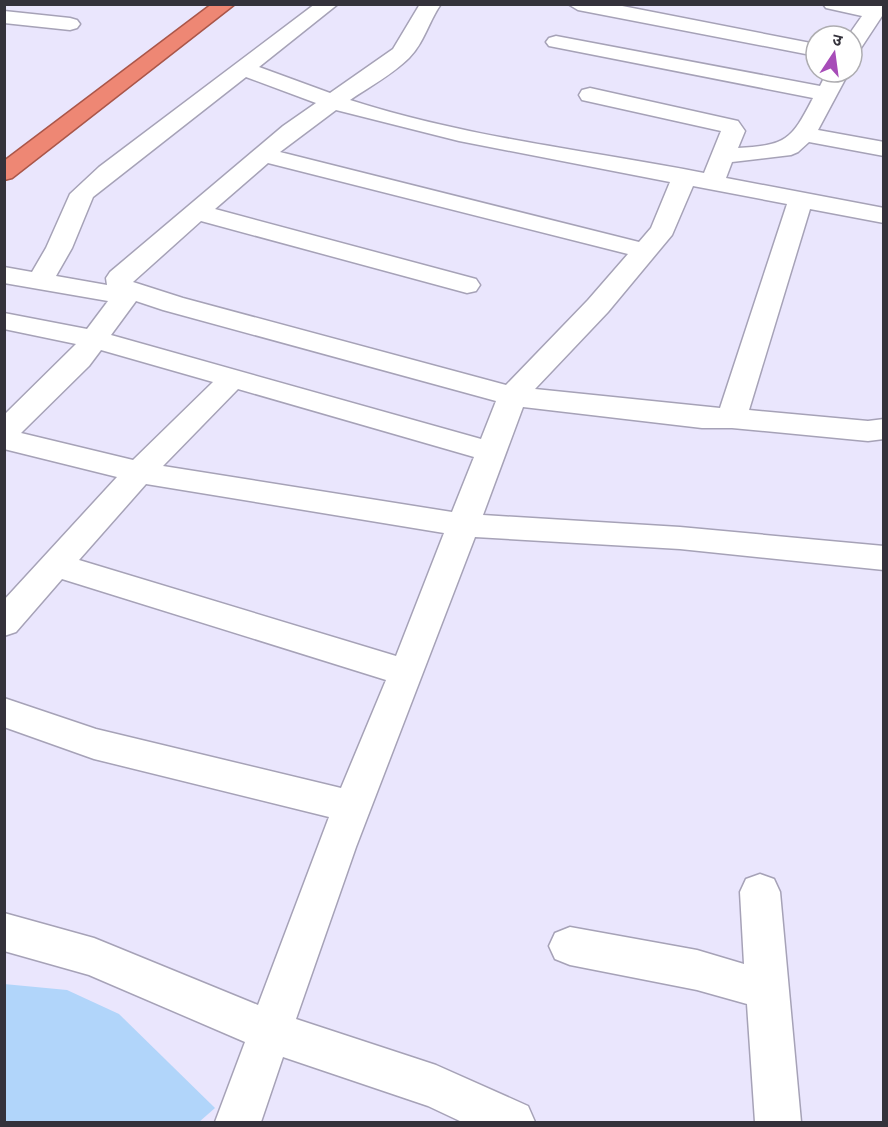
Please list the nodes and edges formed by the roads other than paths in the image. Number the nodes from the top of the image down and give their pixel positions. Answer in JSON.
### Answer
{"nodes":[{"id":1,"x":201,"y":4,"type":"edge"},
{"id":2,"x":225,"y":4,"type":"edge"},
{"id":3,"x":328,"y":4,"type":"edge"},
{"id":4,"x":431,"y":4,"type":"edge"},
{"id":5,"x":578,"y":4,"type":"edge"},
{"id":6,"x":833,"y":4,"type":"edge"},
{"id":7,"x":877,"y":8,"type":"edge"},
{"id":8,"x":4,"y":17,"type":"edge"},
{"id":9,"x":70,"y":24,"type":"dead end"},
{"id":10,"x":703,"y":28,"type":"junction"},
{"id":11,"x":864,"y":28,"type":"edge"},
{"id":12,"x":556,"y":42,"type":"dead end"},
{"id":13,"x":804,"y":48,"type":"edge"},
{"id":14,"x":675,"y":65,"type":"junction"},
{"id":15,"x":242,"y":69,"type":"junction"},
{"id":16,"x":831,"y":84,"type":"edge"},
{"id":17,"x":826,"y":94,"type":"junction"},
{"id":18,"x":590,"y":95,"type":"dead end"},
{"id":19,"x":330,"y":102,"type":"junction"},
{"id":20,"x":804,"y":134,"type":"junction"},
{"id":21,"x":884,"y":149,"type":"edge"},
{"id":22,"x":4,"y":151,"type":"edge"},
{"id":23,"x":264,"y":155,"type":"junction"},
{"id":24,"x":724,"y":156,"type":"junction"},
{"id":25,"x":4,"y":173,"type":"edge"},
{"id":26,"x":698,"y":180,"type":"junction"},
{"id":27,"x":801,"y":198,"type":"junction"},
{"id":28,"x":198,"y":212,"type":"junction"},
{"id":29,"x":884,"y":216,"type":"edge"},
{"id":30,"x":646,"y":251,"type":"junction"},
{"id":31,"x":4,"y":275,"type":"edge"},
{"id":32,"x":39,"y":282,"type":"junction"},
{"id":33,"x":467,"y":285,"type":"dead end"},
{"id":34,"x":127,"y":294,"type":"junction"},
{"id":35,"x":4,"y":321,"type":"edge"},
{"id":36,"x":95,"y":339,"type":"junction"},
{"id":37,"x":233,"y":378,"type":"junction"},
{"id":38,"x":512,"y":396,"type":"junction"},
{"id":39,"x":732,"y":418,"type":"junction"},
{"id":40,"x":884,"y":429,"type":"edge"},
{"id":41,"x":4,"y":433,"type":"edge"},
{"id":42,"x":4,"y":439,"type":"edge"},
{"id":43,"x":490,"y":452,"type":"junction"},
{"id":44,"x":139,"y":472,"type":"junction"},
{"id":45,"x":462,"y":525,"type":"junction"},
{"id":46,"x":884,"y":558,"type":"edge"},
{"id":47,"x":55,"y":566,"type":"junction"},
{"id":48,"x":4,"y":623,"type":"edge"},
{"id":49,"x":407,"y":673,"type":"junction"},
{"id":50,"x":4,"y":712,"type":"edge"},
{"id":51,"x":352,"y":807,"type":"junction"},
{"id":52,"x":760,"y":892,"type":"dead end"},
{"id":53,"x":4,"y":932,"type":"edge"},
{"id":54,"x":570,"y":946,"type":"dead end"},
{"id":55,"x":768,"y":990,"type":"junction"},
{"id":56,"x":269,"y":1031,"type":"junction"},
{"id":57,"x":238,"y":1122,"type":"edge"},
{"id":58,"x":512,"y":1122,"type":"edge"},
{"id":59,"x":778,"y":1122,"type":"edge"}],
"edges":[{"from":1,"to":22,"type":"highway"},
{"from":2,"to":25,"type":"highway"},
{"from":3,"to":15,"type":"street"},
{"from":4,"to":19,"type":"street"},
{"from":5,"to":10,"type":"street"},
{"from":6,"to":7,"type":"street"},
{"from":7,"to":11,"type":"street"},
{"from":8,"to":9,"type":"street"},
{"from":10,"to":13,"type":"street"},
{"from":10,"to":14,"type":"street"},
{"from":12,"to":14,"type":"street"},
{"from":14,"to":17,"type":"street"},
{"from":15,"to":19,"type":"street"},
{"from":15,"to":32,"type":"street"},
{"from":16,"to":17,"type":"street"},
{"from":17,"to":20,"type":"street"},
{"from":18,"to":24,"type":"street"},
{"from":19,"to":23,"type":"street"},
{"from":19,"to":26,"type":"street"},
{"from":20,"to":21,"type":"street"},
{"from":20,"to":24,"type":"street"},
{"from":23,"to":28,"type":"street"},
{"from":23,"to":30,"type":"street"},
{"from":24,"to":26,"type":"street"},
{"from":26,"to":27,"type":"street"},
{"from":26,"to":30,"type":"street"},
{"from":27,"to":29,"type":"street"},
{"from":27,"to":39,"type":"street"},
{"from":28,"to":33,"type":"street"},
{"from":28,"to":34,"type":"street"},
{"from":30,"to":38,"type":"street"},
{"from":31,"to":32,"type":"street"},
{"from":32,"to":34,"type":"street"},
{"from":34,"to":36,"type":"street"},
{"from":34,"to":38,"type":"street"},
{"from":35,"to":36,"type":"street"},
{"from":36,"to":37,"type":"street"},
{"from":36,"to":41,"type":"street"},
{"from":37,"to":43,"type":"street"},
{"from":37,"to":44,"type":"street"},
{"from":38,"to":39,"type":"street"},
{"from":38,"to":43,"type":"street"},
{"from":39,"to":40,"type":"street"},
{"from":42,"to":44,"type":"street"},
{"from":43,"to":45,"type":"street"},
{"from":44,"to":45,"type":"street"},
{"from":44,"to":47,"type":"street"},
{"from":45,"to":46,"type":"street"},
{"from":45,"to":49,"type":"street"},
{"from":47,"to":48,"type":"street"},
{"from":47,"to":49,"type":"street"},
{"from":49,"to":51,"type":"street"},
{"from":50,"to":51,"type":"street"},
{"from":51,"to":56,"type":"street"},
{"from":52,"to":55,"type":"street"},
{"from":53,"to":56,"type":"street"},
{"from":54,"to":55,"type":"street"},
{"from":55,"to":59,"type":"street"},
{"from":56,"to":57,"type":"street"},
{"from":56,"to":58,"type":"street"}]}
